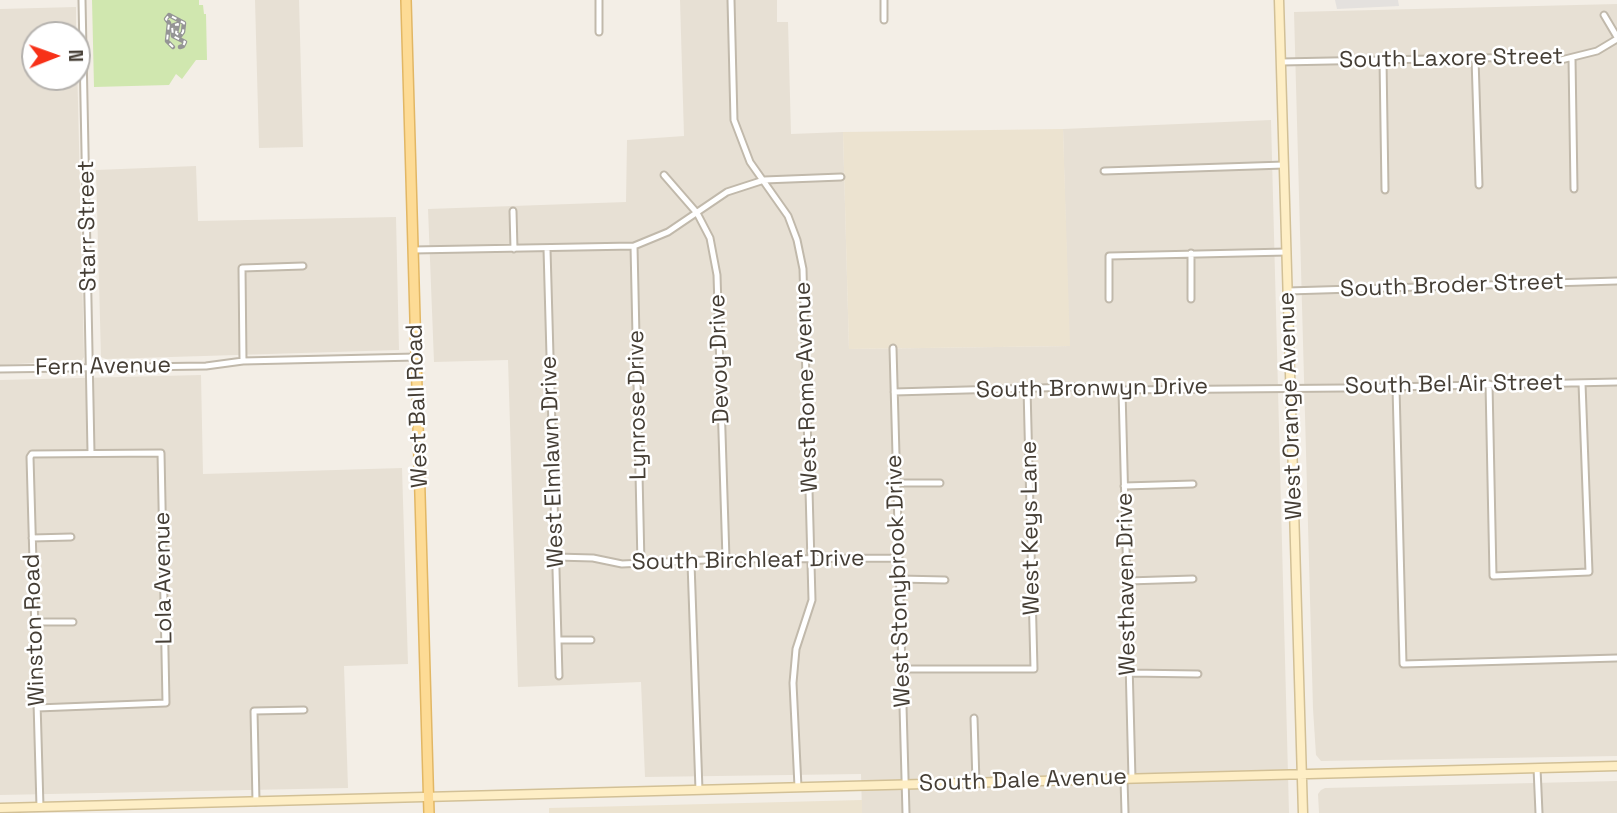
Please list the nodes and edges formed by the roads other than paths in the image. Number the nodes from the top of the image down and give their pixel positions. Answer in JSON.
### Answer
{"nodes":[{"id":1,"x":82,"y":0,"type":"edge"},
{"id":2,"x":406,"y":0,"type":"edge"},
{"id":3,"x":599,"y":0,"type":"edge"},
{"id":4,"x":731,"y":0,"type":"edge"},
{"id":5,"x":884,"y":0,"type":"edge"},
{"id":6,"x":1279,"y":0,"type":"edge"},
{"id":7,"x":1604,"y":15,"type":"dead end"},
{"id":8,"x":884,"y":20,"type":"dead end"},
{"id":9,"x":599,"y":32,"type":"dead end"},
{"id":10,"x":1617,"y":38,"type":"edge"},
{"id":11,"x":1475,"y":58,"type":"junction"},
{"id":12,"x":1572,"y":58,"type":"junction"},
{"id":13,"x":1383,"y":60,"type":"junction"},
{"id":14,"x":1281,"y":62,"type":"junction"},
{"id":15,"x":1284,"y":165,"type":"junction"},
{"id":16,"x":1104,"y":171,"type":"dead end"},
{"id":17,"x":664,"y":175,"type":"dead end"},
{"id":18,"x":841,"y":177,"type":"dead end"},
{"id":19,"x":764,"y":180,"type":"junction"},
{"id":20,"x":1479,"y":185,"type":"dead end"},
{"id":21,"x":1574,"y":189,"type":"dead end"},
{"id":22,"x":1385,"y":190,"type":"dead end"},
{"id":23,"x":513,"y":211,"type":"dead end"},
{"id":24,"x":697,"y":213,"type":"junction"},
{"id":25,"x":634,"y":246,"type":"junction"},
{"id":26,"x":514,"y":249,"type":"junction"},
{"id":27,"x":547,"y":249,"type":"junction"},
{"id":28,"x":413,"y":250,"type":"junction"},
{"id":29,"x":1287,"y":252,"type":"junction"},
{"id":30,"x":1191,"y":253,"type":"junction"},
{"id":31,"x":303,"y":266,"type":"dead end"},
{"id":32,"x":1617,"y":281,"type":"edge"},
{"id":33,"x":1288,"y":290,"type":"junction"},
{"id":34,"x":1109,"y":299,"type":"dead end"},
{"id":35,"x":1191,"y":299,"type":"dead end"},
{"id":36,"x":893,"y":348,"type":"dead end"},
{"id":37,"x":416,"y":357,"type":"junction"},
{"id":38,"x":243,"y":361,"type":"junction"},
{"id":39,"x":90,"y":366,"type":"junction"},
{"id":40,"x":0,"y":369,"type":"edge"},
{"id":41,"x":1617,"y":382,"type":"edge"},
{"id":42,"x":1582,"y":383,"type":"junction"},
{"id":43,"x":1489,"y":384,"type":"junction"},
{"id":44,"x":1290,"y":387,"type":"junction"},
{"id":45,"x":1396,"y":387,"type":"junction"},
{"id":46,"x":1027,"y":388,"type":"junction"},
{"id":47,"x":1122,"y":390,"type":"junction"},
{"id":48,"x":894,"y":392,"type":"junction"},
{"id":49,"x":91,"y":452,"type":"junction"},
{"id":50,"x":940,"y":482,"type":"dead end"},
{"id":51,"x":897,"y":483,"type":"junction"},
{"id":52,"x":1193,"y":484,"type":"dead end"},
{"id":53,"x":1124,"y":486,"type":"junction"},
{"id":54,"x":71,"y":537,"type":"dead end"},
{"id":55,"x":32,"y":538,"type":"junction"},
{"id":56,"x":556,"y":556,"type":"junction"},
{"id":57,"x":899,"y":558,"type":"junction"},
{"id":58,"x":726,"y":559,"type":"junction"},
{"id":59,"x":812,"y":559,"type":"junction"},
{"id":60,"x":691,"y":563,"type":"junction"},
{"id":61,"x":641,"y":564,"type":"junction"},
{"id":62,"x":899,"y":579,"type":"junction"},
{"id":63,"x":1193,"y":579,"type":"dead end"},
{"id":64,"x":945,"y":580,"type":"dead end"},
{"id":65,"x":1127,"y":580,"type":"junction"},
{"id":66,"x":35,"y":622,"type":"junction"},
{"id":67,"x":73,"y":622,"type":"dead end"},
{"id":68,"x":558,"y":640,"type":"junction"},
{"id":69,"x":591,"y":640,"type":"dead end"},
{"id":70,"x":1617,"y":658,"type":"edge"},
{"id":71,"x":902,"y":669,"type":"junction"},
{"id":72,"x":1129,"y":673,"type":"junction"},
{"id":73,"x":1198,"y":674,"type":"dead end"},
{"id":74,"x":559,"y":676,"type":"dead end"},
{"id":75,"x":37,"y":708,"type":"junction"},
{"id":76,"x":304,"y":710,"type":"dead end"},
{"id":77,"x":974,"y":718,"type":"dead end"},
{"id":78,"x":1617,"y":766,"type":"edge"},
{"id":79,"x":1537,"y":768,"type":"junction"},
{"id":80,"x":1301,"y":774,"type":"junction"},
{"id":81,"x":1128,"y":779,"type":"junction"},
{"id":82,"x":976,"y":783,"type":"junction"},
{"id":83,"x":905,"y":785,"type":"junction"},
{"id":84,"x":798,"y":788,"type":"junction"},
{"id":85,"x":699,"y":790,"type":"junction"},
{"id":86,"x":429,"y":797,"type":"junction"},
{"id":87,"x":256,"y":802,"type":"junction"},
{"id":88,"x":40,"y":807,"type":"junction"},
{"id":89,"x":0,"y":808,"type":"edge"},
{"id":90,"x":164,"y":808,"type":"edge"},
{"id":91,"x":429,"y":813,"type":"edge"},
{"id":92,"x":906,"y":813,"type":"edge"},
{"id":93,"x":1125,"y":813,"type":"edge"},
{"id":94,"x":1303,"y":813,"type":"edge"},
{"id":95,"x":1539,"y":813,"type":"edge"}],
"edges":[{"from":1,"to":39,"type":"street","name":"Starr Street"},
{"from":2,"to":28,"type":"main road","name":"West Ball Road"},
{"from":3,"to":9,"type":"street"},
{"from":4,"to":19,"type":"street","name":"West Rome Avenue"},
{"from":5,"to":8,"type":"street"},
{"from":6,"to":14,"type":"street","name":"West Orange Avenue"},
{"from":7,"to":10,"type":"street"},
{"from":10,"to":12,"type":"street","name":"South Laxore Street"},
{"from":11,"to":12,"type":"street","name":"South Laxore Street"},
{"from":11,"to":13,"type":"street","name":"South Laxore Street"},
{"from":11,"to":20,"type":"street"},
{"from":12,"to":21,"type":"street"},
{"from":13,"to":14,"type":"street","name":"South Laxore Street"},
{"from":13,"to":22,"type":"street"},
{"from":14,"to":15,"type":"street","name":"West Orange Avenue"},
{"from":15,"to":16,"type":"street"},
{"from":15,"to":29,"type":"street","name":"West Orange Avenue"},
{"from":17,"to":24,"type":"street","name":"Devoy Drive"},
{"from":18,"to":19,"type":"street"},
{"from":19,"to":24,"type":"street"},
{"from":19,"to":59,"type":"street","name":"West Rome Avenue"},
{"from":23,"to":26,"type":"street"},
{"from":24,"to":25,"type":"street"},
{"from":24,"to":58,"type":"street","name":"Devoy Drive"},
{"from":25,"to":27,"type":"street"},
{"from":25,"to":61,"type":"street","name":"Lynrose Drive"},
{"from":26,"to":27,"type":"street"},
{"from":26,"to":28,"type":"street"},
{"from":27,"to":56,"type":"street","name":"West Elmlawn Drive"},
{"from":28,"to":37,"type":"main road","name":"West Ball Road"},
{"from":29,"to":30,"type":"street"},
{"from":29,"to":33,"type":"street","name":"West Orange Avenue"},
{"from":30,"to":34,"type":"street"},
{"from":30,"to":35,"type":"street"},
{"from":31,"to":38,"type":"street"},
{"from":32,"to":33,"type":"street","name":"South Broder Street"},
{"from":33,"to":44,"type":"street","name":"West Orange Avenue"},
{"from":36,"to":48,"type":"street","name":"West Stonybrook Drive"},
{"from":37,"to":38,"type":"street","name":"Fern Avenue"},
{"from":37,"to":86,"type":"main road","name":"West Ball Road"},
{"from":38,"to":39,"type":"street","name":"Fern Avenue"},
{"from":39,"to":40,"type":"street","name":"Fern Avenue"},
{"from":39,"to":49,"type":"street","name":"Starr Street"},
{"from":41,"to":42,"type":"street","name":"South Bel Air Street"},
{"from":42,"to":43,"type":"street","name":"South Bel Air Street"},
{"from":42,"to":43,"type":"street"},
{"from":43,"to":45,"type":"street","name":"South Bel Air Street"},
{"from":44,"to":45,"type":"street","name":"South Bel Air Street"},
{"from":44,"to":47,"type":"street","name":"South Bronwyn Drive"},
{"from":44,"to":80,"type":"street","name":"West Orange Avenue"},
{"from":45,"to":70,"type":"street"},
{"from":46,"to":47,"type":"street","name":"South Bronwyn Drive"},
{"from":46,"to":48,"type":"street","name":"South Bronwyn Drive"},
{"from":46,"to":71,"type":"street","name":"West Keys Lane"},
{"from":47,"to":53,"type":"street","name":"Westhaven Drive"},
{"from":48,"to":51,"type":"street","name":"West Stonybrook Drive"},
{"from":49,"to":55,"type":"street","name":"Winston Road"},
{"from":49,"to":75,"type":"street","name":"Lola Avenue"},
{"from":50,"to":51,"type":"street"},
{"from":51,"to":57,"type":"street","name":"West Stonybrook Drive"},
{"from":52,"to":53,"type":"street"},
{"from":53,"to":65,"type":"street","name":"Westhaven Drive"},
{"from":54,"to":55,"type":"street"},
{"from":55,"to":66,"type":"street","name":"Winston Road"},
{"from":56,"to":61,"type":"street","name":"South Birchleaf Drive"},
{"from":56,"to":68,"type":"street","name":"West Elmlawn Drive"},
{"from":57,"to":59,"type":"street","name":"South Birchleaf Drive"},
{"from":57,"to":62,"type":"street","name":"West Stonybrook Drive"},
{"from":58,"to":59,"type":"street","name":"South Birchleaf Drive"},
{"from":58,"to":60,"type":"street","name":"South Birchleaf Drive"},
{"from":59,"to":84,"type":"street","name":"West Rome Avenue"},
{"from":60,"to":61,"type":"street","name":"South Birchleaf Drive"},
{"from":60,"to":85,"type":"street"},
{"from":62,"to":64,"type":"street"},
{"from":62,"to":71,"type":"street","name":"West Stonybrook Drive"},
{"from":63,"to":65,"type":"street"},
{"from":65,"to":72,"type":"street","name":"Westhaven Drive"},
{"from":66,"to":67,"type":"street"},
{"from":66,"to":75,"type":"street","name":"Winston Road"},
{"from":68,"to":69,"type":"street"},
{"from":68,"to":74,"type":"street","name":"West Elmlawn Drive"},
{"from":71,"to":83,"type":"street","name":"West Stonybrook Drive"},
{"from":72,"to":73,"type":"street"},
{"from":72,"to":81,"type":"street","name":"Westhaven Drive"},
{"from":75,"to":88,"type":"street","name":"Winston Road"},
{"from":76,"to":87,"type":"street"},
{"from":77,"to":82,"type":"street"},
{"from":78,"to":79,"type":"street","name":"South Dale Avenue"},
{"from":79,"to":80,"type":"street","name":"South Dale Avenue"},
{"from":79,"to":95,"type":"street"},
{"from":80,"to":81,"type":"street","name":"South Dale Avenue"},
{"from":80,"to":94,"type":"street","name":"West Orange Avenue"},
{"from":81,"to":82,"type":"street","name":"South Dale Avenue"},
{"from":81,"to":93,"type":"street","name":"Westhaven Drive"},
{"from":82,"to":83,"type":"street","name":"South Dale Avenue"},
{"from":83,"to":84,"type":"street","name":"South Dale Avenue"},
{"from":83,"to":92,"type":"street","name":"West Stonybrook Drive"},
{"from":84,"to":85,"type":"street","name":"South Dale Avenue"},
{"from":85,"to":86,"type":"street","name":"South Dale Avenue"},
{"from":86,"to":87,"type":"street","name":"South Dale Avenue"},
{"from":86,"to":91,"type":"main road","name":"West Ball Road"},
{"from":87,"to":90,"type":"street","name":"South Dale Avenue"},
{"from":88,"to":89,"type":"street","name":"South Dale Avenue"},
{"from":88,"to":90,"type":"street","name":"South Dale Avenue"}]}
